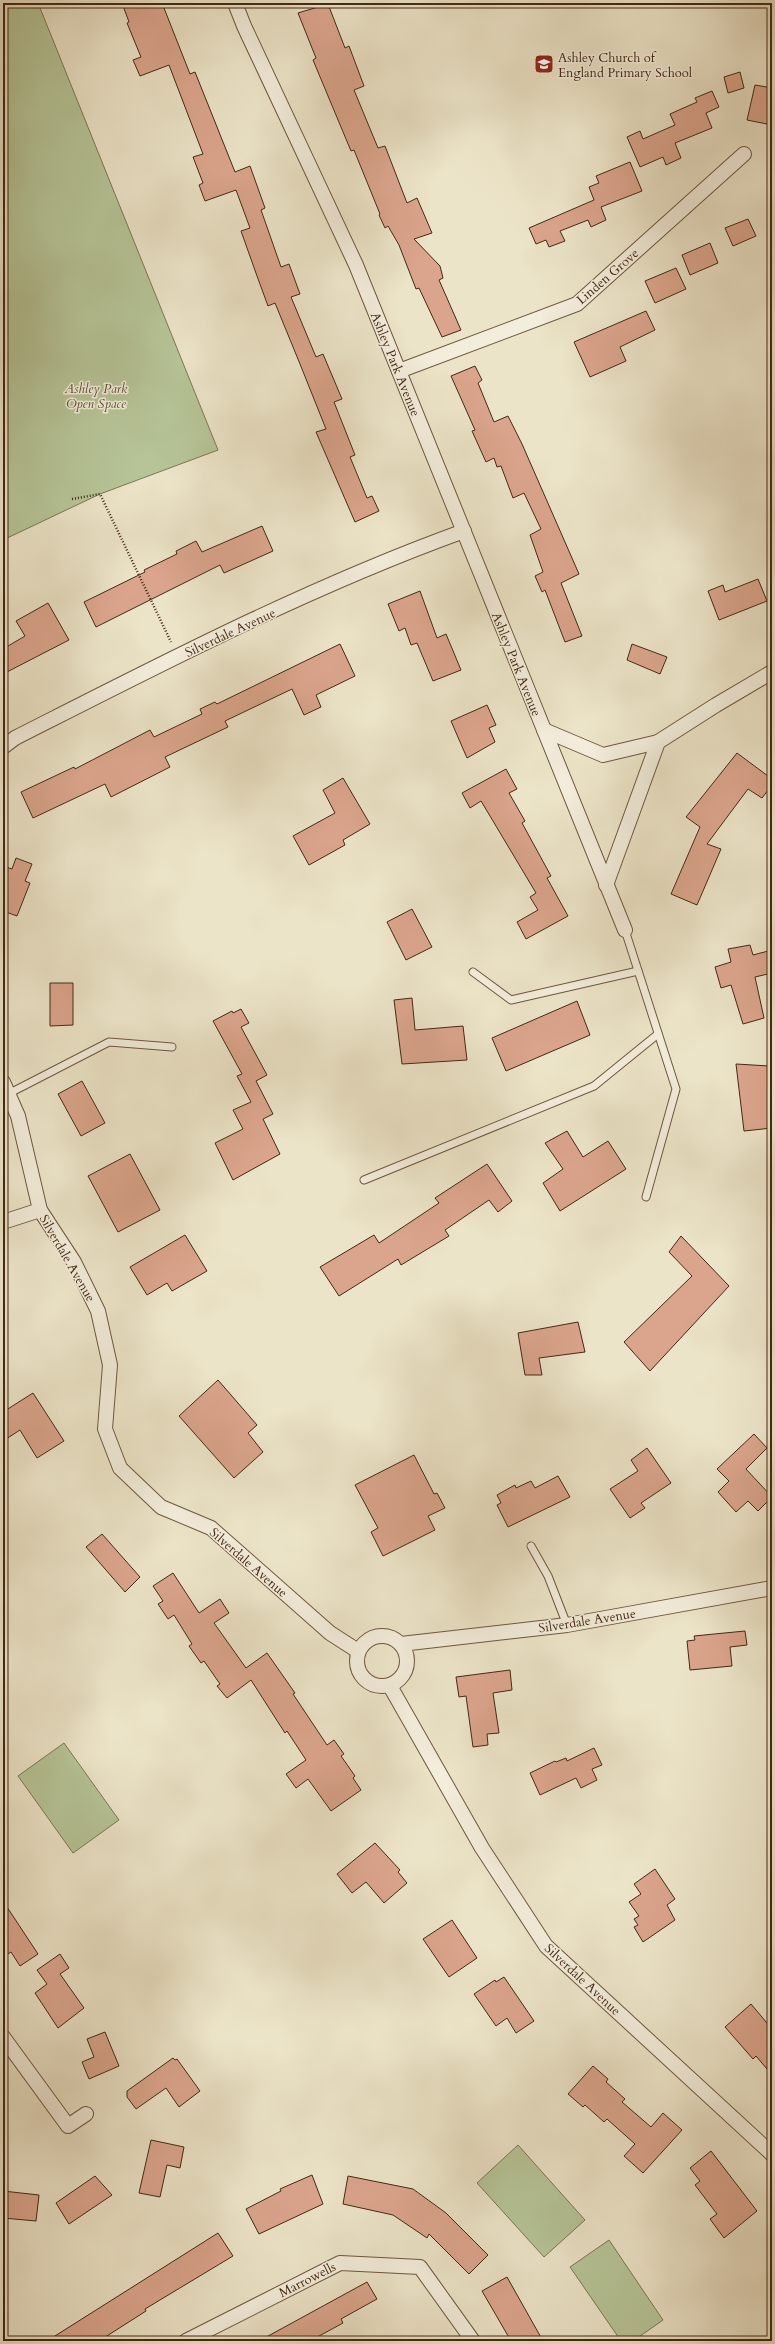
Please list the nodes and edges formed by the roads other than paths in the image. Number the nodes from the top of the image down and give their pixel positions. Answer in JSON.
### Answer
{"nodes":[{"id":1,"x":235,"y":3,"type":"edge"},
{"id":2,"x":744,"y":154,"type":"dead end"},
{"id":3,"x":399,"y":371,"type":"junction"},
{"id":4,"x":464,"y":531,"type":"junction"},
{"id":5,"x":772,"y":672,"type":"edge"},
{"id":6,"x":544,"y":730,"type":"junction"},
{"id":7,"x":658,"y":742,"type":"junction"},
{"id":8,"x":3,"y":747,"type":"edge"},
{"id":9,"x":606,"y":884,"type":"junction"},
{"id":10,"x":625,"y":930,"type":"joint"},
{"id":11,"x":638,"y":971,"type":"junction"},
{"id":12,"x":473,"y":972,"type":"dead end"},
{"id":13,"x":658,"y":1034,"type":"junction"},
{"id":14,"x":172,"y":1047,"type":"dead end"},
{"id":15,"x":6,"y":1088,"type":"edge"},
{"id":16,"x":364,"y":1180,"type":"dead end"},
{"id":17,"x":646,"y":1197,"type":"dead end"},
{"id":18,"x":40,"y":1210,"type":"junction"},
{"id":19,"x":3,"y":1222,"type":"edge"},
{"id":20,"x":530,"y":1546,"type":"dead end"},
{"id":21,"x":772,"y":1588,"type":"edge"},
{"id":22,"x":567,"y":1625,"type":"junction"},
{"id":23,"x":401,"y":1644,"type":"junction"},
{"id":24,"x":358,"y":1651,"type":"junction"},
{"id":25,"x":390,"y":1686,"type":"junction"},
{"id":26,"x":3,"y":2038,"type":"edge"},
{"id":27,"x":86,"y":2114,"type":"dead end"},
{"id":28,"x":772,"y":2154,"type":"edge"},
{"id":29,"x":186,"y":2341,"type":"edge"},
{"id":30,"x":473,"y":2341,"type":"edge"}],
"edges":[{"from":1,"to":3,"type":"street","name":"Ashley Park Avenue"},
{"from":2,"to":3,"type":"street","name":"Linden Grove"},
{"from":3,"to":4,"type":"street","name":"Ashley Park Avenue"},
{"from":4,"to":6,"type":"street","name":"Ashley Park Avenue"},
{"from":4,"to":8,"type":"street","name":"Silverdale Avenue"},
{"from":5,"to":7,"type":"street","name":"Ashley Park Avenue"},
{"from":6,"to":7,"type":"street","name":"Ashley Park Avenue"},
{"from":6,"to":9,"type":"street","name":"Ashley Park Avenue"},
{"from":7,"to":9,"type":"street"},
{"from":9,"to":10,"type":"street","name":"Ashley Park Avenue"},
{"from":10,"to":11,"type":"lane"},
{"from":11,"to":12,"type":"lane"},
{"from":11,"to":13,"type":"lane"},
{"from":13,"to":16,"type":"lane"},
{"from":13,"to":17,"type":"lane"},
{"from":14,"to":15,"type":"lane"},
{"from":15,"to":18,"type":"street","name":"Silverdale Avenue"},
{"from":18,"to":19,"type":"street"},
{"from":18,"to":24,"type":"street","name":"Silverdale Avenue"},
{"from":20,"to":22,"type":"lane"},
{"from":21,"to":22,"type":"street","name":"Silverdale Avenue"},
{"from":22,"to":23,"type":"street","name":"Silverdale Avenue"},
{"from":23,"to":24,"type":"street"},
{"from":23,"to":25,"type":"street"},
{"from":24,"to":25,"type":"street"},
{"from":25,"to":28,"type":"street","name":"Silverdale Avenue"},
{"from":26,"to":27,"type":"street"},
{"from":29,"to":30,"type":"street","name":"Marrowells"}]}
